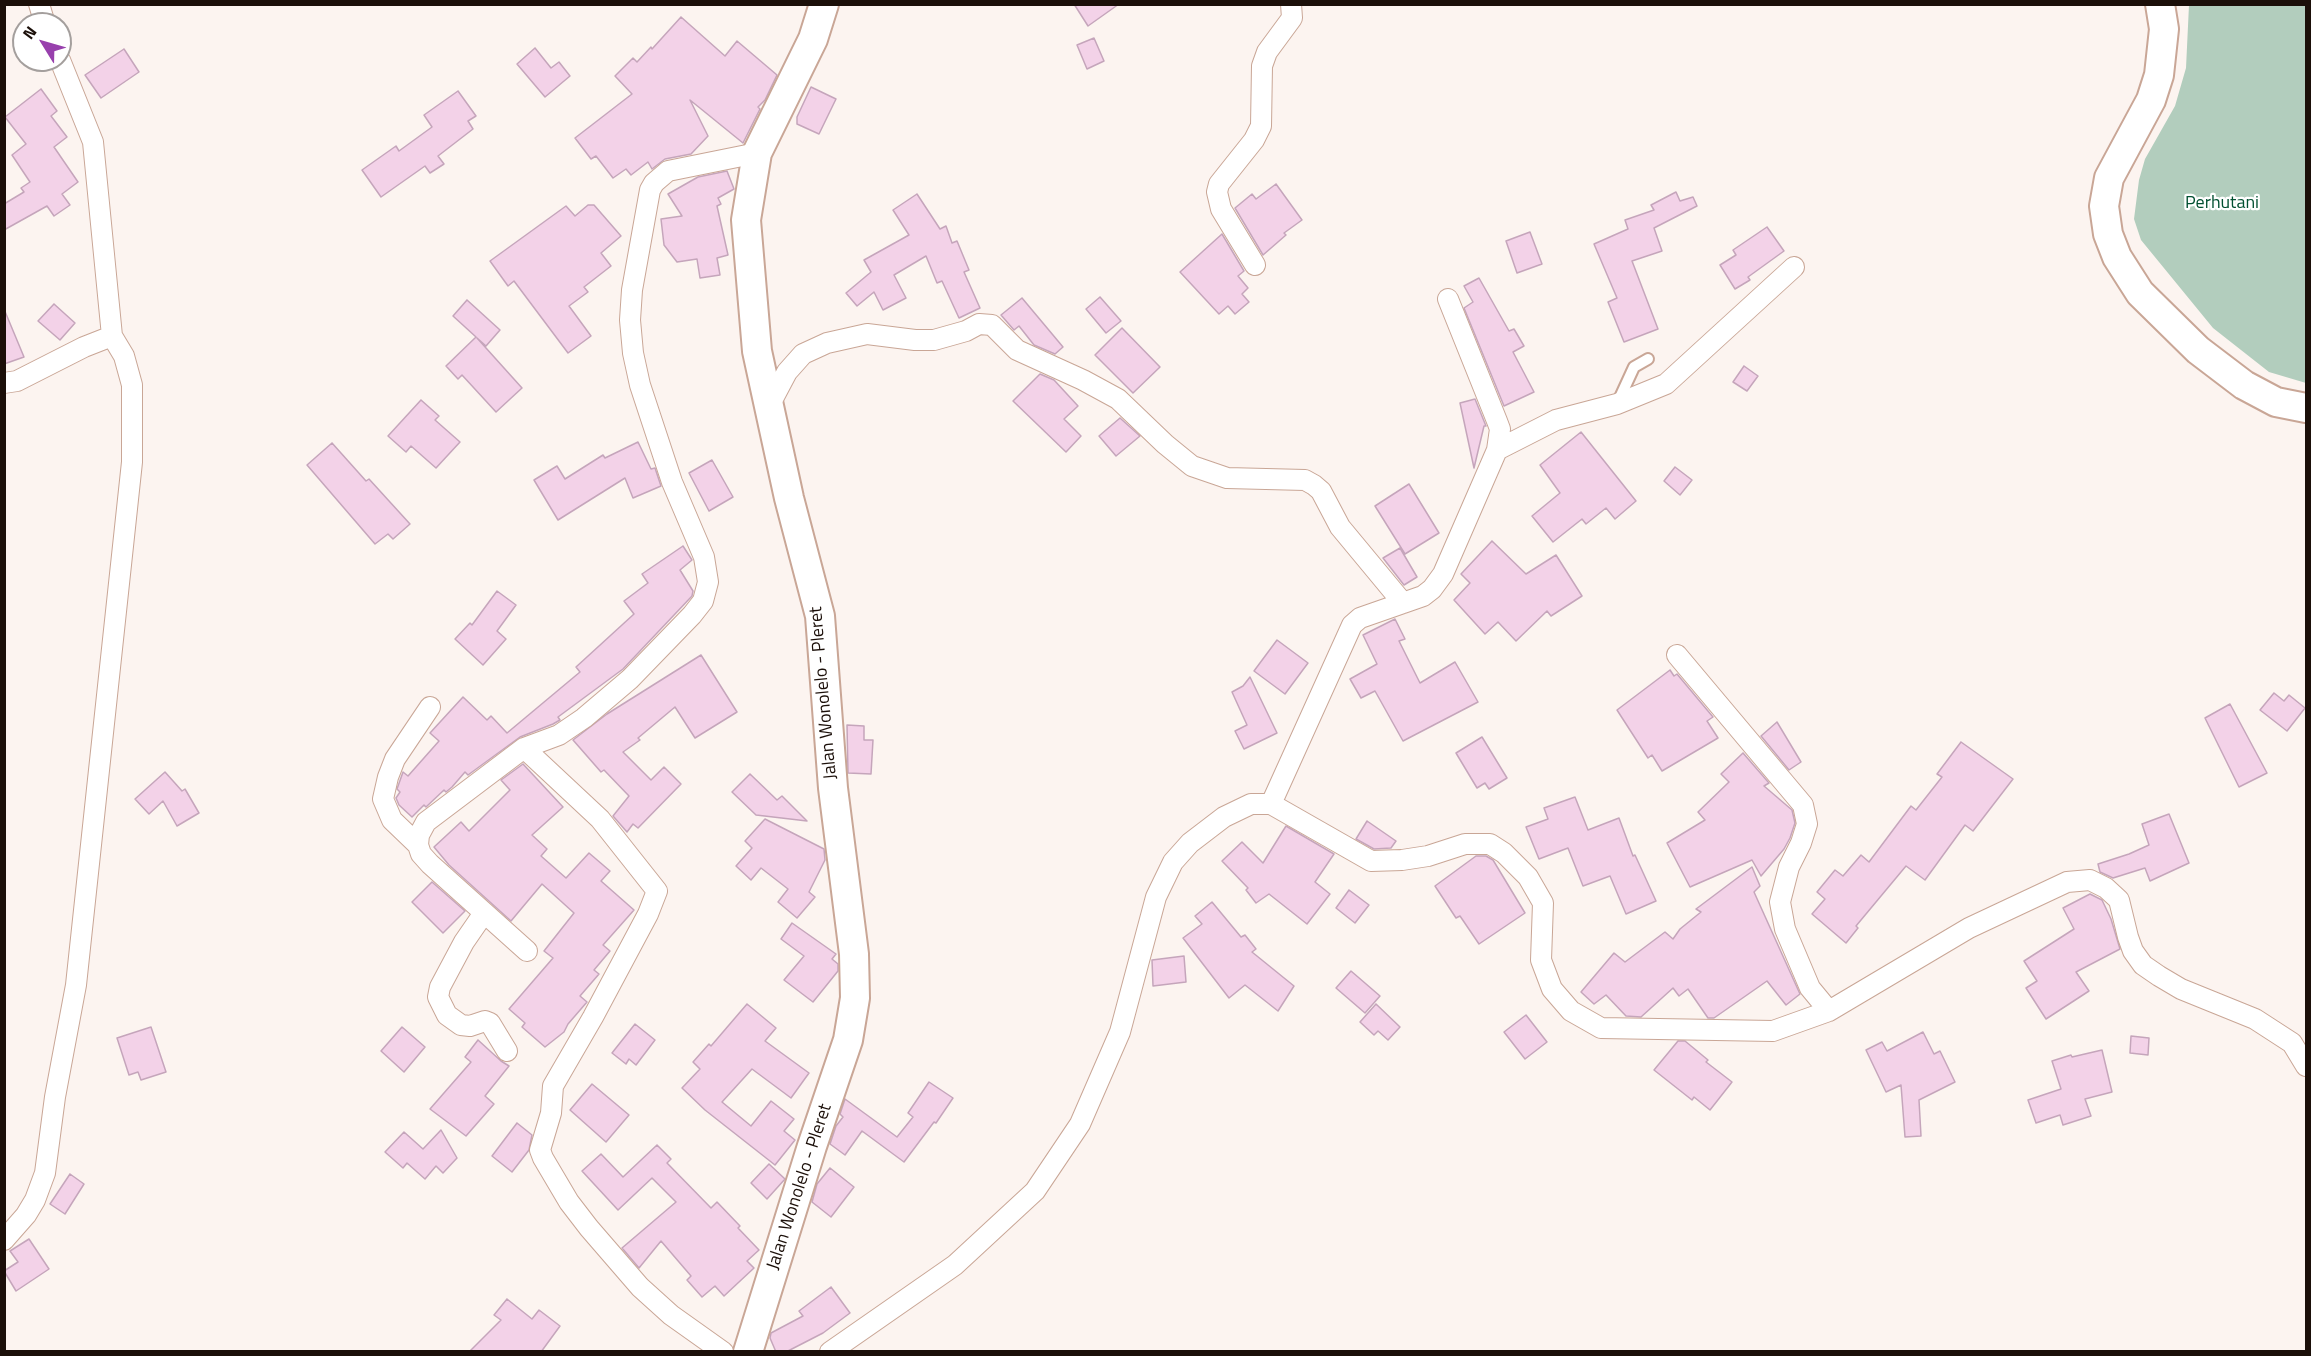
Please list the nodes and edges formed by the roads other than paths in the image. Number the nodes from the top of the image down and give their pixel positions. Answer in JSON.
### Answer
{"nodes":[{"id":1,"x":824,"y":4,"type":"edge"},
{"id":2,"x":1291,"y":4,"type":"edge"},
{"id":3,"x":2160,"y":4,"type":"edge"},
{"id":4,"x":65,"y":72,"type":"edge"},
{"id":5,"x":756,"y":153,"type":"junction"},
{"id":6,"x":1255,"y":265,"type":"dead end"},
{"id":7,"x":1794,"y":267,"type":"dead end"},
{"id":8,"x":1448,"y":299,"type":"dead end"},
{"id":9,"x":112,"y":336,"type":"junction"},
{"id":10,"x":1648,"y":358,"type":"dead end"},
{"id":11,"x":4,"y":383,"type":"edge"},
{"id":12,"x":1617,"y":404,"type":"junction"},
{"id":13,"x":769,"y":406,"type":"junction"},
{"id":14,"x":2307,"y":408,"type":"edge"},
{"id":15,"x":1497,"y":450,"type":"junction"},
{"id":16,"x":1403,"y":603,"type":"junction"},
{"id":17,"x":1677,"y":655,"type":"dead end"},
{"id":18,"x":430,"y":707,"type":"dead end"},
{"id":19,"x":524,"y":748,"type":"junction"},
{"id":20,"x":1271,"y":804,"type":"junction"},
{"id":21,"x":418,"y":845,"type":"junction"},
{"id":22,"x":484,"y":913,"type":"junction"},
{"id":23,"x":527,"y":951,"type":"dead end"},
{"id":24,"x":1829,"y":1011,"type":"junction"},
{"id":25,"x":507,"y":1051,"type":"dead end"},
{"id":26,"x":2307,"y":1066,"type":"edge"},
{"id":27,"x":4,"y":1240,"type":"edge"},
{"id":28,"x":723,"y":1352,"type":"edge"},
{"id":29,"x":748,"y":1352,"type":"edge"},
{"id":30,"x":830,"y":1352,"type":"edge"}],
"edges":[{"from":1,"to":5,"type":"main road","name":"Jalan Wonolelo - Pleret"},
{"from":2,"to":6,"type":"street"},
{"from":3,"to":14,"type":"main road"},
{"from":4,"to":9,"type":"street"},
{"from":5,"to":13,"type":"main road","name":"Jalan Wonolelo - Pleret"},
{"from":5,"to":19,"type":"street"},
{"from":7,"to":12,"type":"street"},
{"from":8,"to":15,"type":"street"},
{"from":9,"to":11,"type":"street"},
{"from":9,"to":27,"type":"street"},
{"from":10,"to":12,"type":"lane"},
{"from":12,"to":15,"type":"street"},
{"from":13,"to":16,"type":"street"},
{"from":13,"to":29,"type":"main road","name":"Jalan Wonolelo - Pleret"},
{"from":15,"to":16,"type":"street"},
{"from":16,"to":20,"type":"street"},
{"from":17,"to":24,"type":"street"},
{"from":18,"to":21,"type":"street"},
{"from":19,"to":21,"type":"street"},
{"from":19,"to":28,"type":"street"},
{"from":20,"to":24,"type":"street"},
{"from":20,"to":30,"type":"street"},
{"from":21,"to":22,"type":"street"},
{"from":22,"to":23,"type":"street"},
{"from":22,"to":25,"type":"street"},
{"from":24,"to":26,"type":"street"}]}
